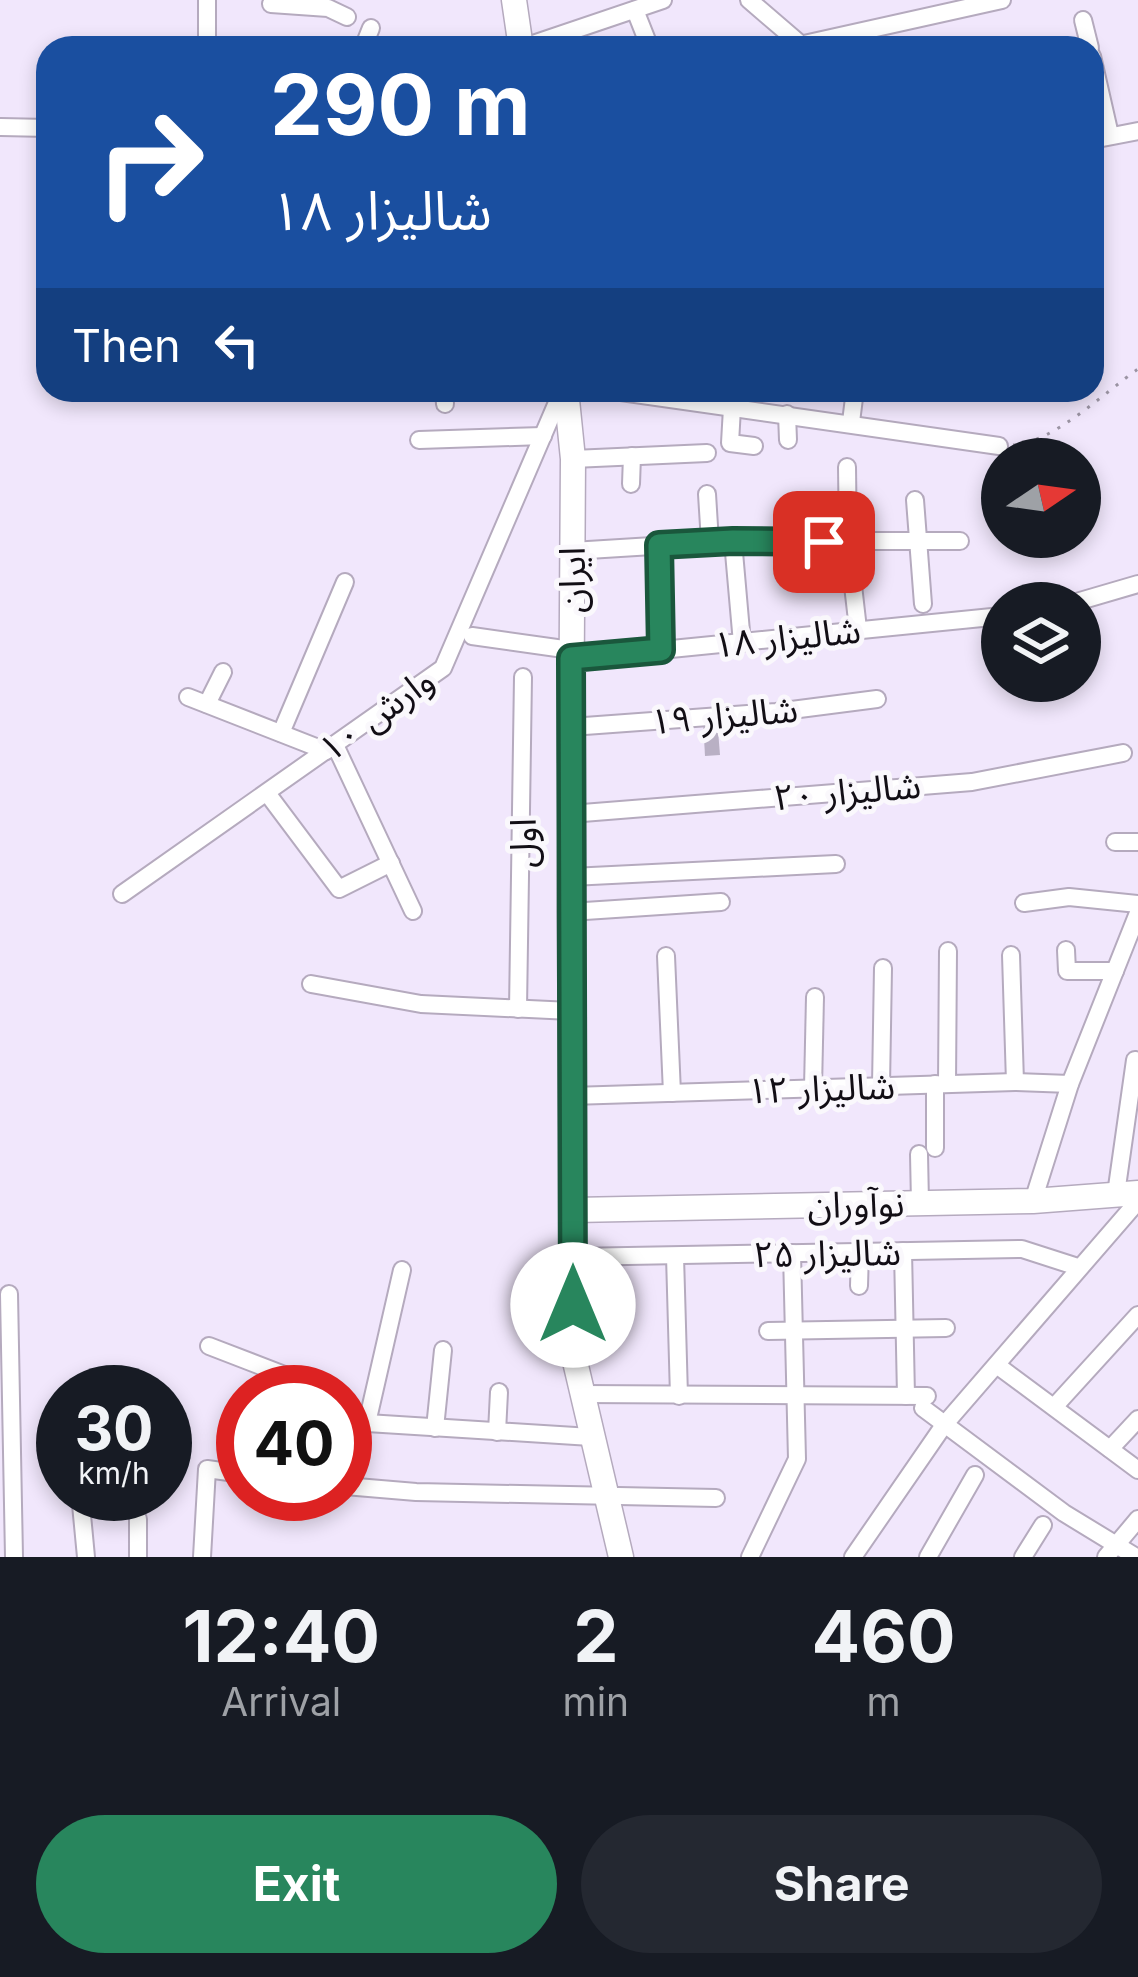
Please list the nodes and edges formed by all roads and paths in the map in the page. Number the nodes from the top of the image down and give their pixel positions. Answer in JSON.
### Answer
{"nodes":[{"id":1,"x":207,"y":0,"type":"edge"},
{"id":2,"x":514,"y":0,"type":"edge"},
{"id":3,"x":664,"y":0,"type":"edge"},
{"id":4,"x":749,"y":0,"type":"edge"},
{"id":5,"x":1002,"y":0,"type":"edge"},
{"id":6,"x":300,"y":3,"type":"edge"},
{"id":7,"x":271,"y":4,"type":"dead end"},
{"id":8,"x":634,"y":10,"type":"junction"},
{"id":9,"x":347,"y":17,"type":"dead end"},
{"id":10,"x":1083,"y":20,"type":"dead end"},
{"id":11,"x":371,"y":28,"type":"dead end"},
{"id":12,"x":207,"y":36,"type":"edge"},
{"id":13,"x":368,"y":36,"type":"edge"},
{"id":14,"x":519,"y":36,"type":"edge"},
{"id":15,"x":557,"y":36,"type":"edge"},
{"id":16,"x":645,"y":36,"type":"edge"},
{"id":17,"x":793,"y":36,"type":"edge"},
{"id":18,"x":848,"y":36,"type":"edge"},
{"id":19,"x":1085,"y":36,"type":"edge"},
{"id":20,"x":2,"y":127,"type":"edge"},
{"id":21,"x":36,"y":128,"type":"edge"},
{"id":22,"x":1138,"y":130,"type":"edge"},
{"id":23,"x":1104,"y":137,"type":"edge"},
{"id":24,"x":1138,"y":369,"type":"edge"},
{"id":25,"x":1104,"y":394,"type":"edge"},
{"id":26,"x":559,"y":402,"type":"edge"},
{"id":27,"x":566,"y":402,"type":"edge"},
{"id":28,"x":690,"y":402,"type":"edge"},
{"id":29,"x":854,"y":402,"type":"edge"},
{"id":30,"x":1092,"y":402,"type":"edge"},
{"id":31,"x":732,"y":408,"type":"junction"},
{"id":32,"x":787,"y":414,"type":"junction"},
{"id":33,"x":851,"y":422,"type":"junction"},
{"id":34,"x":543,"y":436,"type":"junction"},
{"id":35,"x":1040,"y":438,"type":"edge"},
{"id":36,"x":419,"y":440,"type":"dead end"},
{"id":37,"x":788,"y":440,"type":"dead end"},
{"id":38,"x":981,"y":443,"type":"edge"},
{"id":39,"x":754,"y":446,"type":"dead end"},
{"id":40,"x":707,"y":453,"type":"dead end"},
{"id":41,"x":632,"y":456,"type":"junction"},
{"id":42,"x":573,"y":459,"type":"junction"},
{"id":43,"x":847,"y":467,"type":"dead end"},
{"id":44,"x":631,"y":484,"type":"dead end"},
{"id":45,"x":707,"y":494,"type":"dead end"},
{"id":46,"x":915,"y":500,"type":"dead end"},
{"id":47,"x":733,"y":541,"type":"junction"},
{"id":48,"x":710,"y":542,"type":"junction"},
{"id":49,"x":848,"y":542,"type":"junction"},
{"id":50,"x":919,"y":542,"type":"junction"},
{"id":51,"x":959,"y":542,"type":"dead end"},
{"id":52,"x":659,"y":545,"type":"junction"},
{"id":53,"x":572,"y":551,"type":"junction"},
{"id":54,"x":345,"y":582,"type":"dead end"},
{"id":55,"x":1138,"y":584,"type":"edge"},
{"id":56,"x":1101,"y":595,"type":"edge"},
{"id":57,"x":922,"y":604,"type":"dead end"},
{"id":58,"x":981,"y":618,"type":"edge"},
{"id":59,"x":858,"y":629,"type":"junction"},
{"id":60,"x":472,"y":636,"type":"dead end"},
{"id":61,"x":742,"y":643,"type":"junction"},
{"id":62,"x":661,"y":650,"type":"junction"},
{"id":63,"x":571,"y":654,"type":"junction"},
{"id":64,"x":223,"y":672,"type":"dead end"},
{"id":65,"x":523,"y":676,"type":"dead end"},
{"id":66,"x":188,"y":697,"type":"dead end"},
{"id":67,"x":877,"y":699,"type":"dead end"},
{"id":68,"x":207,"y":704,"type":"junction"},
{"id":69,"x":571,"y":727,"type":"junction"},
{"id":70,"x":280,"y":733,"type":"junction"},
{"id":71,"x":330,"y":748,"type":"junction"},
{"id":72,"x":1123,"y":753,"type":"dead end"},
{"id":73,"x":267,"y":793,"type":"junction"},
{"id":74,"x":570,"y":814,"type":"junction"},
{"id":75,"x":1115,"y":842,"type":"dead end"},
{"id":76,"x":1138,"y":842,"type":"edge"},
{"id":77,"x":391,"y":863,"type":"junction"},
{"id":78,"x":836,"y":864,"type":"dead end"},
{"id":79,"x":571,"y":877,"type":"junction"},
{"id":80,"x":122,"y":894,"type":"dead end"},
{"id":81,"x":721,"y":902,"type":"dead end"},
{"id":82,"x":1024,"y":903,"type":"dead end"},
{"id":83,"x":1138,"y":909,"type":"edge"},
{"id":84,"x":413,"y":911,"type":"dead end"},
{"id":85,"x":570,"y":912,"type":"junction"},
{"id":86,"x":1066,"y":950,"type":"dead end"},
{"id":87,"x":947,"y":951,"type":"dead end"},
{"id":88,"x":666,"y":956,"type":"dead end"},
{"id":89,"x":1011,"y":956,"type":"dead end"},
{"id":90,"x":883,"y":968,"type":"dead end"},
{"id":91,"x":1115,"y":970,"type":"junction"},
{"id":92,"x":310,"y":984,"type":"dead end"},
{"id":93,"x":815,"y":997,"type":"dead end"},
{"id":94,"x":518,"y":1009,"type":"junction"},
{"id":95,"x":571,"y":1011,"type":"junction"},
{"id":96,"x":1135,"y":1060,"type":"edge"},
{"id":97,"x":1016,"y":1082,"type":"junction"},
{"id":98,"x":941,"y":1084,"type":"junction"},
{"id":99,"x":1070,"y":1084,"type":"junction"},
{"id":100,"x":881,"y":1086,"type":"junction"},
{"id":101,"x":813,"y":1088,"type":"junction"},
{"id":102,"x":672,"y":1093,"type":"junction"},
{"id":103,"x":572,"y":1096,"type":"junction"},
{"id":104,"x":1131,"y":1196,"type":"edge"},
{"id":105,"x":1033,"y":1201,"type":"junction"},
{"id":106,"x":920,"y":1203,"type":"junction"},
{"id":107,"x":574,"y":1210,"type":"junction"},
{"id":108,"x":903,"y":1251,"type":"junction"},
{"id":109,"x":860,"y":1252,"type":"junction"},
{"id":110,"x":792,"y":1253,"type":"junction"},
{"id":111,"x":675,"y":1256,"type":"junction"},
{"id":112,"x":573,"y":1257,"type":"junction"},
{"id":113,"x":1078,"y":1267,"type":"junction"},
{"id":114,"x":402,"y":1270,"type":"dead end"},
{"id":115,"x":860,"y":1286,"type":"dead end"},
{"id":116,"x":9,"y":1294,"type":"dead end"},
{"id":117,"x":1138,"y":1315,"type":"edge"},
{"id":118,"x":904,"y":1328,"type":"junction"},
{"id":119,"x":946,"y":1328,"type":"dead end"},
{"id":120,"x":795,"y":1330,"type":"junction"},
{"id":121,"x":767,"y":1331,"type":"dead end"},
{"id":122,"x":209,"y":1346,"type":"dead end"},
{"id":123,"x":443,"y":1350,"type":"dead end"},
{"id":124,"x":258,"y":1365,"type":"edge"},
{"id":125,"x":998,"y":1366,"type":"junction"},
{"id":126,"x":499,"y":1393,"type":"dead end"},
{"id":127,"x":581,"y":1394,"type":"junction"},
{"id":128,"x":679,"y":1396,"type":"junction"},
{"id":129,"x":906,"y":1396,"type":"junction"},
{"id":130,"x":796,"y":1397,"type":"junction"},
{"id":131,"x":372,"y":1402,"type":"edge"},
{"id":132,"x":1054,"y":1407,"type":"junction"},
{"id":133,"x":1138,"y":1419,"type":"edge"},
{"id":134,"x":372,"y":1424,"type":"edge"},
{"id":135,"x":944,"y":1425,"type":"junction"},
{"id":136,"x":435,"y":1428,"type":"junction"},
{"id":137,"x":497,"y":1432,"type":"junction"},
{"id":138,"x":591,"y":1437,"type":"junction"},
{"id":139,"x":1111,"y":1449,"type":"junction"},
{"id":140,"x":216,"y":1470,"type":"edge"},
{"id":141,"x":1138,"y":1470,"type":"edge"},
{"id":142,"x":975,"y":1474,"type":"dead end"},
{"id":143,"x":372,"y":1488,"type":"edge"},
{"id":144,"x":607,"y":1498,"type":"junction"},
{"id":145,"x":716,"y":1498,"type":"dead end"},
{"id":146,"x":1138,"y":1519,"type":"edge"},
{"id":147,"x":83,"y":1521,"type":"edge"},
{"id":148,"x":137,"y":1521,"type":"edge"},
{"id":149,"x":1042,"y":1525,"type":"dead end"},
{"id":150,"x":1109,"y":1551,"type":"edge"},
{"id":151,"x":14,"y":1557,"type":"edge"},
{"id":152,"x":86,"y":1557,"type":"edge"},
{"id":153,"x":137,"y":1557,"type":"edge"},
{"id":154,"x":202,"y":1557,"type":"edge"},
{"id":155,"x":621,"y":1557,"type":"edge"},
{"id":156,"x":750,"y":1557,"type":"edge"},
{"id":157,"x":853,"y":1557,"type":"edge"},
{"id":158,"x":928,"y":1557,"type":"edge"},
{"id":159,"x":1023,"y":1557,"type":"edge"},
{"id":160,"x":1136,"y":1557,"type":"edge"}],
"edges":[{"from":1,"to":12,"type":"street"},
{"from":2,"to":14,"type":"street"},
{"from":3,"to":8,"type":"street"},
{"from":4,"to":17,"type":"street"},
{"from":5,"to":18,"type":"street"},
{"from":6,"to":7,"type":"street"},
{"from":6,"to":9,"type":"street"},
{"from":8,"to":15,"type":"street"},
{"from":8,"to":16,"type":"street"},
{"from":10,"to":19,"type":"street"},
{"from":11,"to":13,"type":"street"},
{"from":20,"to":21,"type":"street"},
{"from":22,"to":23,"type":"street"},
{"from":24,"to":25,"type":"path"},
{"from":26,"to":34,"type":"street","name":"وارش ۱۰"},
{"from":27,"to":42,"type":"street","name":"ایران"},
{"from":28,"to":31,"type":"street"},
{"from":29,"to":33,"type":"street"},
{"from":30,"to":35,"type":"path"},
{"from":31,"to":32,"type":"street"},
{"from":31,"to":39,"type":"street"},
{"from":32,"to":33,"type":"street"},
{"from":32,"to":37,"type":"street"},
{"from":33,"to":38,"type":"street"},
{"from":34,"to":36,"type":"street"},
{"from":34,"to":71,"type":"street","name":"وارش ۱۰"},
{"from":40,"to":41,"type":"street"},
{"from":41,"to":42,"type":"street"},
{"from":41,"to":44,"type":"street"},
{"from":42,"to":53,"type":"street","name":"ایران"},
{"from":43,"to":49,"type":"street"},
{"from":45,"to":48,"type":"street"},
{"from":46,"to":50,"type":"street"},
{"from":47,"to":48,"type":"street"},
{"from":47,"to":49,"type":"street"},
{"from":47,"to":61,"type":"street"},
{"from":48,"to":52,"type":"street"},
{"from":49,"to":50,"type":"street"},
{"from":49,"to":59,"type":"street"},
{"from":50,"to":51,"type":"street"},
{"from":50,"to":57,"type":"street"},
{"from":52,"to":53,"type":"street"},
{"from":52,"to":62,"type":"street"},
{"from":53,"to":63,"type":"street","name":"ایران"},
{"from":54,"to":70,"type":"street"},
{"from":55,"to":56,"type":"street"},
{"from":58,"to":59,"type":"street","name":"شالیزار ۱۸"},
{"from":59,"to":61,"type":"street","name":"شالیزار ۱۸"},
{"from":60,"to":63,"type":"street","name":"شالیزار ۱۸"},
{"from":61,"to":62,"type":"street","name":"شالیزار ۱۸"},
{"from":62,"to":63,"type":"street","name":"شالیزار ۱۸"},
{"from":63,"to":69,"type":"street","name":"ایران"},
{"from":64,"to":68,"type":"street"},
{"from":65,"to":94,"type":"street","name":"اول"},
{"from":66,"to":68,"type":"street"},
{"from":67,"to":69,"type":"street","name":"شالیزار ۱۹"},
{"from":68,"to":70,"type":"street"},
{"from":69,"to":74,"type":"street","name":"ایران"},
{"from":70,"to":71,"type":"street"},
{"from":71,"to":73,"type":"street","name":"وارش ۱۰"},
{"from":71,"to":77,"type":"street"},
{"from":72,"to":74,"type":"street","name":"شالیزار ۲۰"},
{"from":73,"to":77,"type":"street"},
{"from":73,"to":80,"type":"street","name":"وارش ۱۰"},
{"from":74,"to":79,"type":"street","name":"ایران"},
{"from":75,"to":76,"type":"street"},
{"from":77,"to":84,"type":"street"},
{"from":78,"to":79,"type":"street"},
{"from":79,"to":85,"type":"street","name":"ایران"},
{"from":81,"to":85,"type":"street"},
{"from":82,"to":83,"type":"street"},
{"from":83,"to":91,"type":"street"},
{"from":85,"to":95,"type":"street","name":"ایران"},
{"from":86,"to":91,"type":"street"},
{"from":87,"to":98,"type":"street"},
{"from":88,"to":102,"type":"street"},
{"from":89,"to":97,"type":"street"},
{"from":90,"to":100,"type":"street"},
{"from":91,"to":99,"type":"street"},
{"from":92,"to":94,"type":"street"},
{"from":93,"to":101,"type":"street"},
{"from":94,"to":95,"type":"street"},
{"from":95,"to":103,"type":"street","name":"ایران"},
{"from":96,"to":104,"type":"street"},
{"from":97,"to":98,"type":"street","name":"شالیزار ۱۲"},
{"from":97,"to":99,"type":"street","name":"شالیزار ۱۲"},
{"from":98,"to":100,"type":"street","name":"شالیزار ۱۲"},
{"from":98,"to":106,"type":"street"},
{"from":99,"to":105,"type":"street"},
{"from":100,"to":101,"type":"street","name":"شالیزار ۱۲"},
{"from":101,"to":102,"type":"street","name":"شالیزار ۱۲"},
{"from":102,"to":103,"type":"street","name":"شالیزار ۱۲"},
{"from":103,"to":107,"type":"street","name":"ایران"},
{"from":104,"to":105,"type":"street","name":"نوآوران"},
{"from":104,"to":113,"type":"street"},
{"from":105,"to":106,"type":"street","name":"نوآوران"},
{"from":106,"to":107,"type":"street","name":"نوآوران"},
{"from":107,"to":112,"type":"street","name":"ایران"},
{"from":108,"to":109,"type":"street","name":"شالیزار ۲۵"},
{"from":108,"to":113,"type":"street","name":"شالیزار ۲۵"},
{"from":108,"to":118,"type":"street"},
{"from":109,"to":110,"type":"street","name":"شالیزار ۲۵"},
{"from":109,"to":115,"type":"street"},
{"from":110,"to":111,"type":"street","name":"شالیزار ۲۵"},
{"from":110,"to":120,"type":"street"},
{"from":111,"to":112,"type":"street","name":"شالیزار ۲۵"},
{"from":111,"to":128,"type":"street"},
{"from":112,"to":127,"type":"street","name":"ایران"},
{"from":113,"to":125,"type":"street"},
{"from":114,"to":131,"type":"street"},
{"from":116,"to":151,"type":"street"},
{"from":117,"to":132,"type":"street"},
{"from":118,"to":119,"type":"street"},
{"from":118,"to":120,"type":"street"},
{"from":118,"to":129,"type":"street"},
{"from":120,"to":121,"type":"street"},
{"from":120,"to":130,"type":"street"},
{"from":122,"to":124,"type":"street"},
{"from":123,"to":136,"type":"street"},
{"from":125,"to":132,"type":"street"},
{"from":125,"to":135,"type":"street"},
{"from":126,"to":137,"type":"street"},
{"from":127,"to":128,"type":"street"},
{"from":127,"to":138,"type":"street","name":"ایران"},
{"from":128,"to":130,"type":"street"},
{"from":129,"to":130,"type":"street"},
{"from":129,"to":135,"type":"street"},
{"from":130,"to":156,"type":"street"},
{"from":132,"to":139,"type":"street"},
{"from":133,"to":139,"type":"street"},
{"from":134,"to":136,"type":"street"},
{"from":135,"to":150,"type":"street"},
{"from":135,"to":157,"type":"street"},
{"from":136,"to":137,"type":"street"},
{"from":137,"to":138,"type":"street"},
{"from":138,"to":144,"type":"street","name":"ایران"},
{"from":139,"to":141,"type":"street"},
{"from":140,"to":154,"type":"street"},
{"from":142,"to":158,"type":"street"},
{"from":143,"to":144,"type":"street"},
{"from":144,"to":145,"type":"street"},
{"from":144,"to":155,"type":"street","name":"ایران"},
{"from":146,"to":150,"type":"street"},
{"from":147,"to":152,"type":"street"},
{"from":148,"to":153,"type":"street"},
{"from":149,"to":159,"type":"street"},
{"from":150,"to":160,"type":"street"}]}
